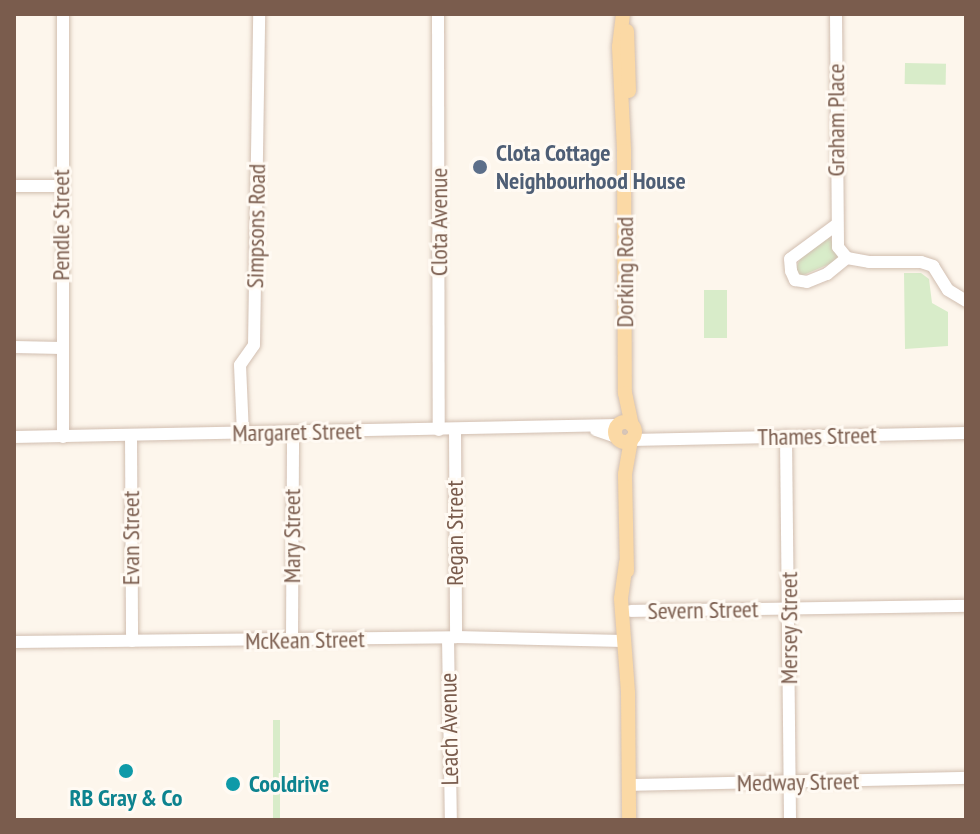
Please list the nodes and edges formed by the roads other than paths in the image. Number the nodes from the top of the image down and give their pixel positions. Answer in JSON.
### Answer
{"nodes":[{"id":1,"x":63,"y":14,"type":"edge"},
{"id":2,"x":259,"y":14,"type":"edge"},
{"id":3,"x":438,"y":14,"type":"edge"},
{"id":4,"x":624,"y":14,"type":"edge"},
{"id":5,"x":836,"y":14,"type":"edge"},
{"id":6,"x":14,"y":186,"type":"edge"},
{"id":7,"x":61,"y":186,"type":"junction"},
{"id":8,"x":836,"y":225,"type":"junction"},
{"id":9,"x":847,"y":258,"type":"junction"},
{"id":10,"x":966,"y":301,"type":"edge"},
{"id":11,"x":14,"y":347,"type":"edge"},
{"id":12,"x":62,"y":348,"type":"junction"},
{"id":13,"x":455,"y":429,"type":"junction"},
{"id":14,"x":439,"y":430,"type":"junction"},
{"id":15,"x":625,"y":432,"type":"junction"},
{"id":16,"x":293,"y":433,"type":"junction"},
{"id":17,"x":966,"y":433,"type":"edge"},
{"id":18,"x":243,"y":434,"type":"junction"},
{"id":19,"x":131,"y":435,"type":"junction"},
{"id":20,"x":786,"y":436,"type":"junction"},
{"id":21,"x":14,"y":437,"type":"edge"},
{"id":22,"x":63,"y":437,"type":"junction"},
{"id":23,"x":626,"y":563,"type":"junction"},
{"id":24,"x":966,"y":606,"type":"edge"},
{"id":25,"x":789,"y":609,"type":"junction"},
{"id":26,"x":631,"y":611,"type":"junction"},
{"id":27,"x":622,"y":637,"type":"junction"},
{"id":28,"x":452,"y":638,"type":"junction"},
{"id":29,"x":292,"y":640,"type":"junction"},
{"id":30,"x":132,"y":641,"type":"junction"},
{"id":31,"x":14,"y":642,"type":"edge"},
{"id":32,"x":628,"y":693,"type":"junction"},
{"id":33,"x":966,"y":778,"type":"edge"},
{"id":34,"x":790,"y":782,"type":"junction"},
{"id":35,"x":629,"y":785,"type":"junction"},
{"id":36,"x":630,"y":819,"type":"edge"},
{"id":37,"x":451,"y":820,"type":"edge"},
{"id":38,"x":790,"y":820,"type":"edge"}],
"edges":[{"from":1,"to":7,"type":"street","name":"Pendle Street"},
{"from":2,"to":18,"type":"street","name":"Simpsons Road"},
{"from":3,"to":14,"type":"street","name":"Clota Avenue"},
{"from":4,"to":15,"type":"main road","name":"Dorking Road"},
{"from":5,"to":8,"type":"street","name":"Graham Place"},
{"from":6,"to":7,"type":"street"},
{"from":7,"to":12,"type":"street","name":"Pendle Street"},
{"from":8,"to":9,"type":"street","name":"Graham Place"},
{"from":8,"to":9,"type":"street"},
{"from":9,"to":10,"type":"street"},
{"from":11,"to":12,"type":"street"},
{"from":12,"to":22,"type":"street","name":"Pendle Street"},
{"from":13,"to":14,"type":"street","name":"Margaret Street"},
{"from":13,"to":15,"type":"street","name":"Margaret Street"},
{"from":13,"to":28,"type":"street","name":"Regan Street"},
{"from":14,"to":16,"type":"street","name":"Margaret Street"},
{"from":15,"to":20,"type":"street","name":"Thames Street"},
{"from":15,"to":23,"type":"main road","name":"Dorking Road"},
{"from":16,"to":18,"type":"street","name":"Margaret Street"},
{"from":16,"to":29,"type":"street","name":"Mary Street"},
{"from":17,"to":20,"type":"street","name":"Thames Street"},
{"from":18,"to":19,"type":"street","name":"Margaret Street"},
{"from":19,"to":22,"type":"street","name":"Margaret Street"},
{"from":19,"to":30,"type":"street","name":"Evan Street"},
{"from":20,"to":25,"type":"street","name":"Mersey Street"},
{"from":21,"to":22,"type":"street","name":"Margaret Street"},
{"from":23,"to":26,"type":"main road","name":"Dorking Road"},
{"from":23,"to":27,"type":"main road","name":"Dorking Road"},
{"from":24,"to":25,"type":"street","name":"Severn Street"},
{"from":25,"to":26,"type":"street","name":"Severn Street"},
{"from":25,"to":34,"type":"street","name":"Mersey Street"},
{"from":26,"to":32,"type":"main road","name":"Dorking Road"},
{"from":27,"to":28,"type":"street","name":"McKean Street"},
{"from":27,"to":32,"type":"main road","name":"Dorking Road"},
{"from":28,"to":29,"type":"street","name":"McKean Street"},
{"from":28,"to":37,"type":"street","name":"Leach Avenue"},
{"from":29,"to":30,"type":"street","name":"McKean Street"},
{"from":30,"to":31,"type":"street","name":"McKean Street"},
{"from":32,"to":35,"type":"main road","name":"Dorking Road"},
{"from":33,"to":34,"type":"street","name":"Medway Street"},
{"from":34,"to":35,"type":"street","name":"Medway Street"},
{"from":34,"to":38,"type":"street","name":"Mersey Street"},
{"from":35,"to":36,"type":"main road","name":"Dorking Road"}]}
